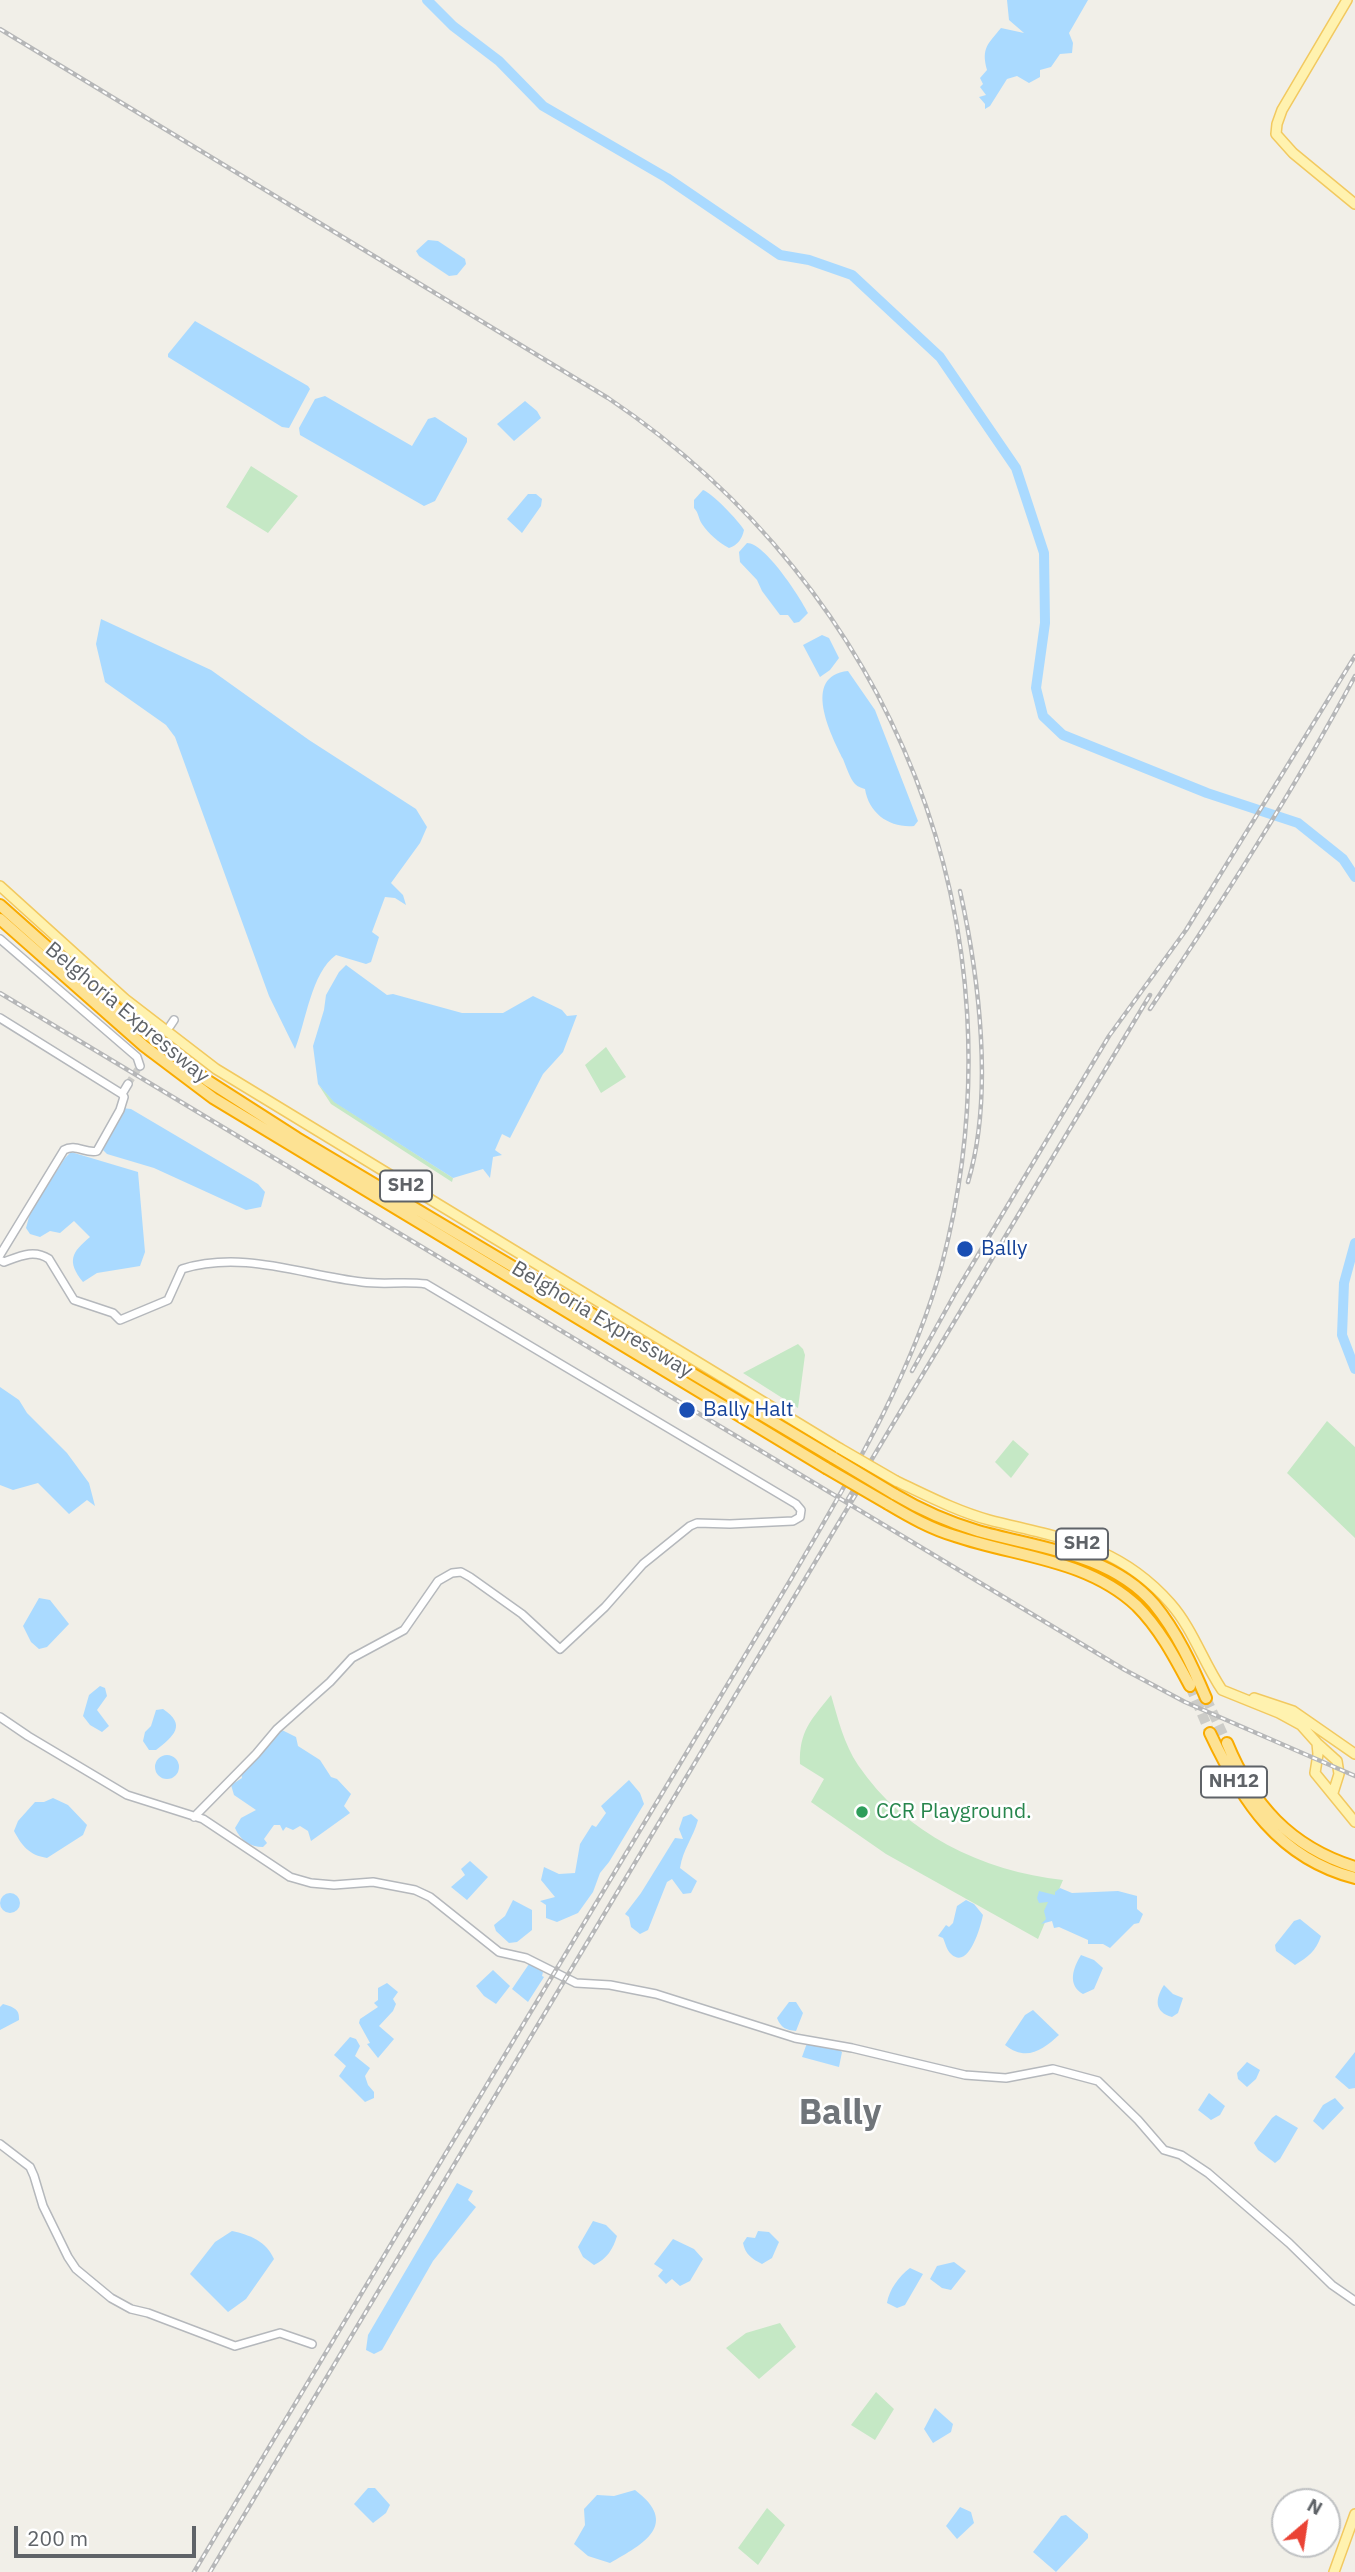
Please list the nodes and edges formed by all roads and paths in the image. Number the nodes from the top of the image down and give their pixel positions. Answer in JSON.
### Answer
{"nodes":[{"id":1,"x":1347,"y":0,"type":"edge"},
{"id":2,"x":1355,"y":204,"type":"edge"},
{"id":3,"x":0,"y":886,"type":"edge"},
{"id":4,"x":0,"y":905,"type":"edge"},
{"id":5,"x":0,"y":919,"type":"edge"},
{"id":6,"x":0,"y":939,"type":"edge"},
{"id":7,"x":0,"y":1018,"type":"edge"},
{"id":8,"x":146,"y":1057,"type":"dead end"},
{"id":9,"x":128,"y":1084,"type":"tunnel mouth"},
{"id":10,"x":122,"y":1094,"type":"junction"},
{"id":11,"x":0,"y":1257,"type":"edge"},
{"id":12,"x":837,"y":1453,"type":"junction"},
{"id":13,"x":1190,"y":1686,"type":"tunnel mouth"},
{"id":14,"x":1206,"y":1698,"type":"tunnel mouth"},
{"id":15,"x":1252,"y":1700,"type":"junction"},
{"id":16,"x":0,"y":1717,"type":"edge"},
{"id":17,"x":1210,"y":1734,"type":"tunnel mouth"},
{"id":18,"x":1227,"y":1743,"type":"tunnel mouth"},
{"id":19,"x":1317,"y":1743,"type":"junction"},
{"id":20,"x":1354,"y":1753,"type":"edge"},
{"id":21,"x":1333,"y":1793,"type":"junction"},
{"id":22,"x":194,"y":1817,"type":"junction"},
{"id":23,"x":1355,"y":1822,"type":"edge"},
{"id":24,"x":1270,"y":1823,"type":"junction"},
{"id":25,"x":1355,"y":1867,"type":"edge"},
{"id":26,"x":1355,"y":1878,"type":"edge"},
{"id":27,"x":0,"y":2144,"type":"edge"},
{"id":28,"x":1355,"y":2301,"type":"edge"},
{"id":29,"x":312,"y":2344,"type":"dead end"},
{"id":30,"x":1355,"y":2514,"type":"edge"},
{"id":31,"x":1334,"y":2572,"type":"edge"}],
"edges":[{"from":1,"to":2,"type":"main road"},
{"from":3,"to":12,"type":"main road","number":"SH2"},
{"from":4,"to":12,"type":"highway","name":"Belghoria Expressway"},
{"from":5,"to":13,"type":"highway","name":"Belghoria Expressway","bridge":true},
{"from":6,"to":8,"type":"street"},
{"from":7,"to":10,"type":"street"},
{"from":9,"to":10,"type":"street"},
{"from":10,"to":11,"type":"street"},
{"from":11,"to":22,"type":"street"},
{"from":12,"to":14,"type":"highway","name":"Belghoria Expressway","bridge":true},
{"from":12,"to":15,"type":"main road","number":"SH2","bridge":true},
{"from":15,"to":19,"type":"main road","number":"SH2"},
{"from":15,"to":20,"type":"main road","number":"SH2"},
{"from":16,"to":22,"type":"street"},
{"from":17,"to":24,"type":"highway","number":"NH12"},
{"from":18,"to":24,"type":"highway","number":"NH12"},
{"from":19,"to":21,"type":"main road"},
{"from":19,"to":21,"type":"main road"},
{"from":21,"to":23,"type":"main road"},
{"from":22,"to":28,"type":"street"},
{"from":24,"to":25,"type":"highway","number":"NH12"},
{"from":24,"to":26,"type":"highway","number":"NH12"},
{"from":27,"to":29,"type":"street"},
{"from":30,"to":31,"type":"main road"}]}
